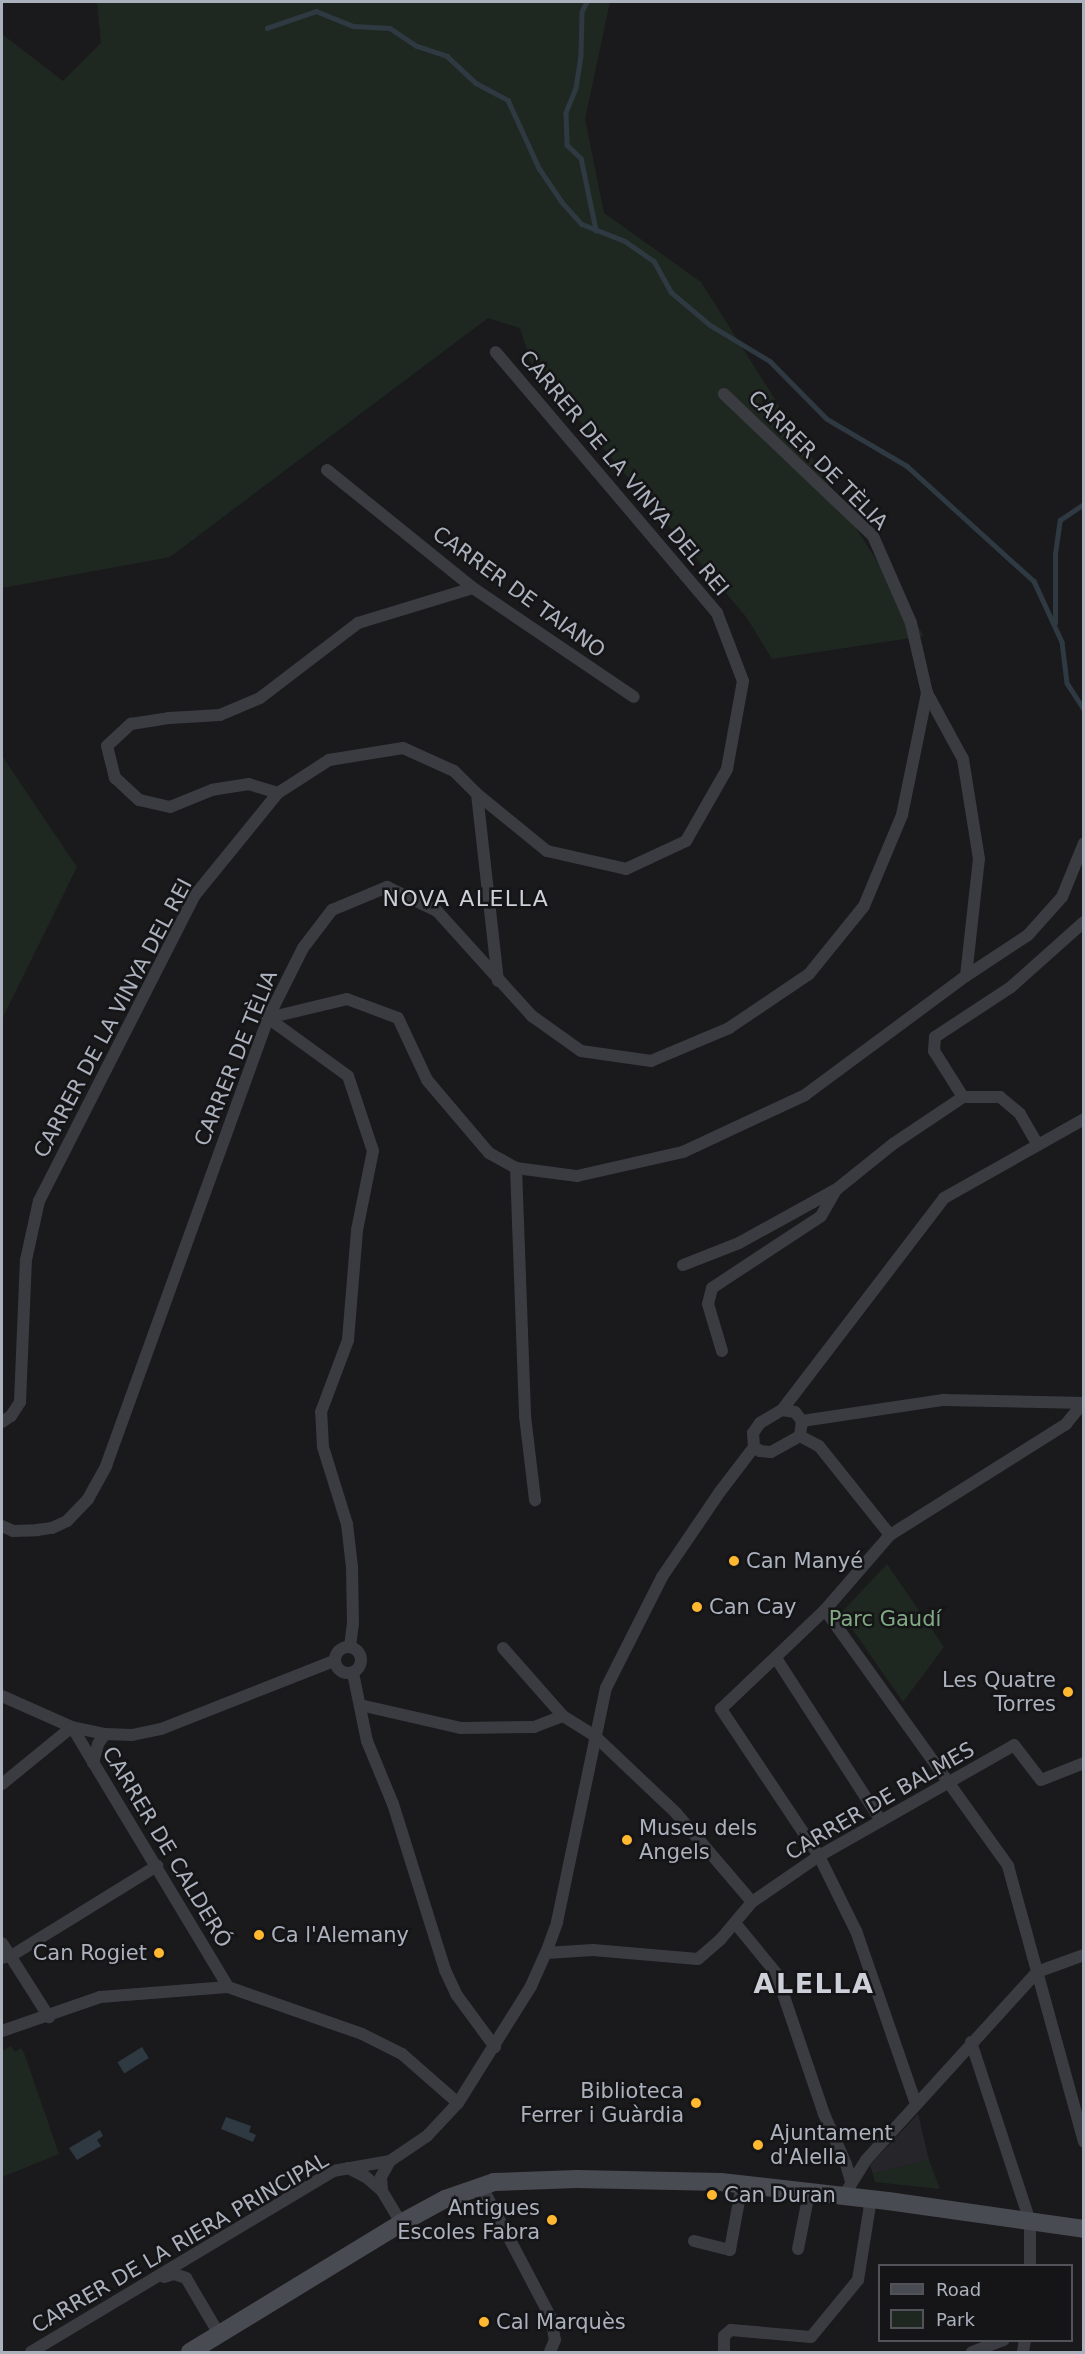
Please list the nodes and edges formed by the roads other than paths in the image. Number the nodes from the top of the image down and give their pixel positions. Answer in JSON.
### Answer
{"nodes":[{"id":1,"x":496,"y":352,"type":"dead end"},
{"id":2,"x":724,"y":394,"type":"dead end"},
{"id":3,"x":327,"y":470,"type":"dead end"},
{"id":4,"x":473,"y":588,"type":"junction"},
{"id":5,"x":927,"y":693,"type":"junction"},
{"id":6,"x":634,"y":697,"type":"dead end"},
{"id":7,"x":278,"y":793,"type":"junction"},
{"id":8,"x":477,"y":794,"type":"junction"},
{"id":9,"x":1083,"y":843,"type":"edge"},
{"id":10,"x":1083,"y":922,"type":"edge"},
{"id":11,"x":966,"y":976,"type":"junction"},
{"id":12,"x":498,"y":981,"type":"junction"},
{"id":13,"x":268,"y":1018,"type":"junction"},
{"id":14,"x":963,"y":1097,"type":"junction"},
{"id":15,"x":1083,"y":1119,"type":"edge"},
{"id":16,"x":1038,"y":1145,"type":"junction"},
{"id":17,"x":516,"y":1168,"type":"junction"},
{"id":18,"x":837,"y":1189,"type":"junction"},
{"id":19,"x":683,"y":1265,"type":"dead end"},
{"id":20,"x":722,"y":1352,"type":"dead end"},
{"id":21,"x":1083,"y":1403,"type":"edge"},
{"id":22,"x":782,"y":1410,"type":"junction"},
{"id":23,"x":802,"y":1420,"type":"junction"},
{"id":24,"x":2,"y":1422,"type":"edge"},
{"id":25,"x":800,"y":1436,"type":"junction"},
{"id":26,"x":754,"y":1447,"type":"junction"},
{"id":27,"x":535,"y":1500,"type":"dead end"},
{"id":28,"x":2,"y":1526,"type":"edge"},
{"id":29,"x":890,"y":1535,"type":"junction"},
{"id":30,"x":825,"y":1610,"type":"junction"},
{"id":31,"x":350,"y":1647,"type":"junction"},
{"id":32,"x":503,"y":1648,"type":"dead end"},
{"id":33,"x":776,"y":1658,"type":"junction"},
{"id":34,"x":334,"y":1661,"type":"junction"},
{"id":35,"x":352,"y":1673,"type":"junction"},
{"id":36,"x":2,"y":1696,"type":"edge"},
{"id":37,"x":360,"y":1705,"type":"junction"},
{"id":38,"x":563,"y":1716,"type":"junction"},
{"id":39,"x":72,"y":1728,"type":"junction"},
{"id":40,"x":105,"y":1734,"type":"junction"},
{"id":41,"x":596,"y":1737,"type":"junction"},
{"id":42,"x":93,"y":1762,"type":"junction"},
{"id":43,"x":1083,"y":1763,"type":"edge"},
{"id":44,"x":947,"y":1783,"type":"junction"},
{"id":45,"x":2,"y":1784,"type":"edge"},
{"id":46,"x":881,"y":1821,"type":"junction"},
{"id":47,"x":819,"y":1856,"type":"junction"},
{"id":48,"x":157,"y":1866,"type":"junction"},
{"id":49,"x":752,"y":1902,"type":"junction"},
{"id":50,"x":735,"y":1923,"type":"junction"},
{"id":51,"x":2,"y":1943,"type":"edge"},
{"id":52,"x":546,"y":1953,"type":"junction"},
{"id":53,"x":1083,"y":1955,"type":"edge"},
{"id":54,"x":6,"y":1957,"type":"edge"},
{"id":55,"x":1037,"y":1971,"type":"junction"},
{"id":56,"x":228,"y":1987,"type":"junction"},
{"id":57,"x":49,"y":2017,"type":"junction"},
{"id":58,"x":2,"y":2031,"type":"edge"},
{"id":59,"x":971,"y":2042,"type":"junction"},
{"id":60,"x":495,"y":2047,"type":"junction"},
{"id":61,"x":458,"y":2103,"type":"junction"},
{"id":62,"x":916,"y":2104,"type":"junction"},
{"id":63,"x":1083,"y":2142,"type":"edge"},
{"id":64,"x":390,"y":2161,"type":"junction"},
{"id":65,"x":348,"y":2168,"type":"junction"},
{"id":66,"x":742,"y":2184,"type":"junction"},
{"id":67,"x":481,"y":2185,"type":"junction"},
{"id":68,"x":847,"y":2189,"type":"junction"},
{"id":69,"x":382,"y":2191,"type":"junction"},
{"id":70,"x":810,"y":2193,"type":"junction"},
{"id":71,"x":871,"y":2199,"type":"junction"},
{"id":72,"x":1030,"y":2221,"type":"junction"},
{"id":73,"x":400,"y":2223,"type":"junction"},
{"id":74,"x":1083,"y":2229,"type":"edge"},
{"id":75,"x":694,"y":2241,"type":"dead end"},
{"id":76,"x":798,"y":2249,"type":"dead end"},
{"id":77,"x":202,"y":2252,"type":"junction"},
{"id":78,"x":1029,"y":2264,"type":"edge"},
{"id":79,"x":186,"y":2278,"type":"junction"},
{"id":80,"x":154,"y":2279,"type":"junction"},
{"id":81,"x":219,"y":2334,"type":"junction"},
{"id":82,"x":999,"y":2342,"type":"edge"},
{"id":83,"x":31,"y":2352,"type":"edge"},
{"id":84,"x":190,"y":2352,"type":"edge"},
{"id":85,"x":550,"y":2352,"type":"edge"},
{"id":86,"x":724,"y":2352,"type":"edge"},
{"id":87,"x":972,"y":2352,"type":"edge"}],
"edges":[{"from":1,"to":8,"type":"street","name":"CARRER DE LA VINYA DEL REI"},
{"from":2,"to":5,"type":"street","name":"CARRER DE TÈLIA"},
{"from":3,"to":4,"type":"street","name":"CARRER DE TAIANO"},
{"from":4,"to":6,"type":"street","name":"CARRER DE TAIANO"},
{"from":4,"to":7,"type":"street"},
{"from":5,"to":11,"type":"street"},
{"from":5,"to":12,"type":"street","name":"CARRER DE TÈLIA"},
{"from":7,"to":8,"type":"street","name":"CARRER DE LA VINYA DEL REI"},
{"from":7,"to":24,"type":"street","name":"CARRER DE LA VINYA DEL REI"},
{"from":8,"to":12,"type":"street"},
{"from":9,"to":11,"type":"street"},
{"from":10,"to":14,"type":"street"},
{"from":11,"to":17,"type":"street"},
{"from":12,"to":13,"type":"street","name":"CARRER DE TÈLIA"},
{"from":13,"to":17,"type":"street"},
{"from":13,"to":28,"type":"street","name":"CARRER DE TÈLIA"},
{"from":13,"to":31,"type":"street"},
{"from":14,"to":16,"type":"street"},
{"from":14,"to":18,"type":"street"},
{"from":15,"to":16,"type":"street"},
{"from":16,"to":22,"type":"street"},
{"from":17,"to":27,"type":"street"},
{"from":18,"to":19,"type":"street"},
{"from":18,"to":20,"type":"street"},
{"from":21,"to":23,"type":"street"},
{"from":21,"to":29,"type":"street"},
{"from":22,"to":23,"type":"street"},
{"from":22,"to":26,"type":"street"},
{"from":23,"to":25,"type":"street"},
{"from":25,"to":26,"type":"street"},
{"from":25,"to":29,"type":"street"},
{"from":26,"to":41,"type":"street"},
{"from":29,"to":30,"type":"street"},
{"from":30,"to":33,"type":"street"},
{"from":30,"to":44,"type":"street"},
{"from":31,"to":34,"type":"street"},
{"from":31,"to":35,"type":"street"},
{"from":32,"to":38,"type":"street"},
{"from":33,"to":46,"type":"street"},
{"from":33,"to":47,"type":"street"},
{"from":34,"to":35,"type":"street"},
{"from":34,"to":40,"type":"street"},
{"from":35,"to":37,"type":"street"},
{"from":36,"to":39,"type":"street"},
{"from":37,"to":38,"type":"street"},
{"from":37,"to":60,"type":"street"},
{"from":38,"to":41,"type":"street"},
{"from":39,"to":40,"type":"street"},
{"from":39,"to":42,"type":"street","name":"CARRER DE CALDERÓ"},
{"from":39,"to":45,"type":"street"},
{"from":40,"to":42,"type":"street"},
{"from":41,"to":49,"type":"street"},
{"from":41,"to":52,"type":"street"},
{"from":42,"to":48,"type":"street","name":"CARRER DE CALDERÓ"},
{"from":43,"to":44,"type":"street","name":"CARRER DE BALMES"},
{"from":44,"to":46,"type":"street","name":"CARRER DE BALMES"},
{"from":44,"to":55,"type":"street"},
{"from":46,"to":47,"type":"street","name":"CARRER DE BALMES"},
{"from":47,"to":49,"type":"street","name":"CARRER DE BALMES"},
{"from":47,"to":62,"type":"street"},
{"from":48,"to":54,"type":"street"},
{"from":48,"to":56,"type":"street","name":"CARRER DE CALDERÓ"},
{"from":49,"to":50,"type":"street","name":"CARRER DE BALMES"},
{"from":50,"to":52,"type":"street","name":"CARRER DE BALMES"},
{"from":50,"to":68,"type":"street"},
{"from":51,"to":54,"type":"street"},
{"from":52,"to":60,"type":"street"},
{"from":53,"to":55,"type":"street"},
{"from":54,"to":57,"type":"street"},
{"from":55,"to":59,"type":"street"},
{"from":55,"to":63,"type":"street"},
{"from":56,"to":57,"type":"street"},
{"from":56,"to":61,"type":"street"},
{"from":57,"to":58,"type":"street"},
{"from":59,"to":62,"type":"street"},
{"from":59,"to":72,"type":"street"},
{"from":60,"to":61,"type":"street"},
{"from":61,"to":64,"type":"street"},
{"from":62,"to":68,"type":"street"},
{"from":64,"to":65,"type":"street","name":"CARRER DE LA RIERA PRINCIPAL"},
{"from":64,"to":69,"type":"street"},
{"from":65,"to":69,"type":"street"},
{"from":65,"to":77,"type":"street","name":"CARRER DE LA RIERA PRINCIPAL"},
{"from":66,"to":67,"type":"main road"},
{"from":66,"to":70,"type":"main road"},
{"from":66,"to":75,"type":"street"},
{"from":67,"to":73,"type":"main road"},
{"from":67,"to":85,"type":"street"},
{"from":68,"to":70,"type":"main road"},
{"from":68,"to":71,"type":"main road"},
{"from":69,"to":73,"type":"street"},
{"from":70,"to":76,"type":"street"},
{"from":71,"to":72,"type":"main road"},
{"from":71,"to":86,"type":"street"},
{"from":72,"to":74,"type":"main road"},
{"from":72,"to":78,"type":"street"},
{"from":73,"to":81,"type":"main road"},
{"from":77,"to":79,"type":"street"},
{"from":77,"to":80,"type":"street","name":"CARRER DE LA RIERA PRINCIPAL"},
{"from":79,"to":80,"type":"street"},
{"from":79,"to":81,"type":"street"},
{"from":80,"to":83,"type":"street","name":"CARRER DE LA RIERA PRINCIPAL"},
{"from":81,"to":84,"type":"main road"},
{"from":82,"to":87,"type":"street"}]}
